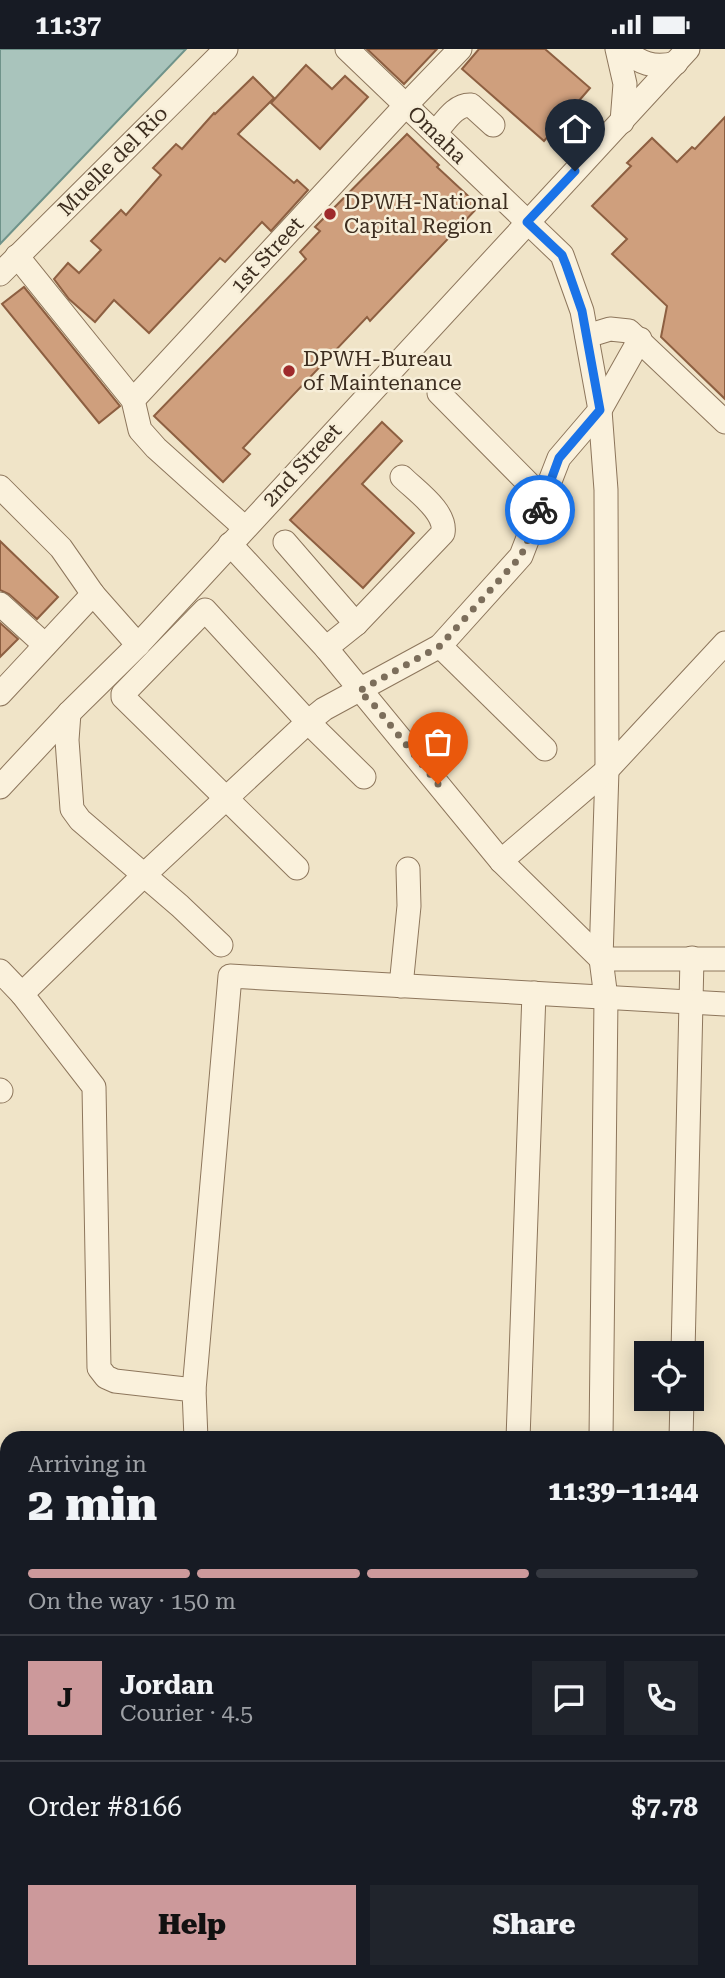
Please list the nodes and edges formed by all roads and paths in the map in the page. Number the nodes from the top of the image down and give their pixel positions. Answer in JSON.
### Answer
{"nodes":[{"id":1,"x":226,"y":49,"type":"edge"},
{"id":2,"x":347,"y":49,"type":"edge"},
{"id":3,"x":460,"y":49,"type":"edge"},
{"id":4,"x":617,"y":49,"type":"edge"},
{"id":5,"x":623,"y":49,"type":"edge"},
{"id":6,"x":682,"y":56,"type":"edge"},
{"id":7,"x":405,"y":105,"type":"junction"},
{"id":8,"x":621,"y":122,"type":"junction"},
{"id":9,"x":493,"y":125,"type":"dead end"},
{"id":10,"x":435,"y":133,"type":"junction"},
{"id":11,"x":527,"y":222,"type":"junction"},
{"id":12,"x":17,"y":256,"type":"junction"},
{"id":13,"x":0,"y":274,"type":"edge"},
{"id":14,"x":587,"y":336,"type":"junction"},
{"id":15,"x":640,"y":339,"type":"junction"},
{"id":16,"x":439,"y":393,"type":"dead end"},
{"id":17,"x":133,"y":400,"type":"junction"},
{"id":18,"x":600,"y":410,"type":"junction"},
{"id":19,"x":725,"y":422,"type":"edge"},
{"id":20,"x":402,"y":477,"type":"dead end"},
{"id":21,"x":0,"y":487,"type":"edge"},
{"id":22,"x":545,"y":500,"type":"junction"},
{"id":23,"x":237,"y":536,"type":"junction"},
{"id":24,"x":285,"y":542,"type":"dead end"},
{"id":25,"x":93,"y":594,"type":"junction"},
{"id":26,"x":0,"y":604,"type":"edge"},
{"id":27,"x":356,"y":624,"type":"junction"},
{"id":28,"x":725,"y":643,"type":"edge"},
{"id":29,"x":45,"y":645,"type":"junction"},
{"id":30,"x":138,"y":645,"type":"junction"},
{"id":31,"x":440,"y":646,"type":"junction"},
{"id":32,"x":326,"y":648,"type":"junction"},
{"id":33,"x":359,"y":691,"type":"junction"},
{"id":34,"x":0,"y":694,"type":"edge"},
{"id":35,"x":69,"y":713,"type":"junction"},
{"id":36,"x":307,"y":722,"type":"junction"},
{"id":37,"x":545,"y":749,"type":"dead end"},
{"id":38,"x":607,"y":770,"type":"junction"},
{"id":39,"x":363,"y":777,"type":"dead end"},
{"id":40,"x":0,"y":787,"type":"edge"},
{"id":41,"x":225,"y":798,"type":"junction"},
{"id":42,"x":501,"y":861,"type":"junction"},
{"id":43,"x":298,"y":869,"type":"dead end"},
{"id":44,"x":408,"y":869,"type":"dead end"},
{"id":45,"x":144,"y":875,"type":"junction"},
{"id":46,"x":221,"y":946,"type":"dead end"},
{"id":47,"x":692,"y":958,"type":"junction"},
{"id":48,"x":601,"y":959,"type":"junction"},
{"id":49,"x":725,"y":959,"type":"edge"},
{"id":50,"x":0,"y":971,"type":"edge"},
{"id":51,"x":401,"y":986,"type":"junction"},
{"id":52,"x":534,"y":993,"type":"junction"},
{"id":53,"x":22,"y":994,"type":"junction"},
{"id":54,"x":607,"y":998,"type":"junction"},
{"id":55,"x":691,"y":1003,"type":"junction"},
{"id":56,"x":725,"y":1004,"type":"edge"},
{"id":57,"x":683,"y":1341,"type":"edge"},
{"id":58,"x":194,"y":1390,"type":"junction"},
{"id":59,"x":682,"y":1411,"type":"edge"},
{"id":60,"x":196,"y":1431,"type":"edge"},
{"id":61,"x":518,"y":1431,"type":"edge"},
{"id":62,"x":601,"y":1431,"type":"edge"},
{"id":63,"x":681,"y":1431,"type":"edge"}],
"edges":[{"from":1,"to":12,"type":"street","name":"Muelle del Rio"},
{"from":2,"to":7,"type":"street","name":"Omaha"},
{"from":3,"to":7,"type":"street","name":"1st Street"},
{"from":4,"to":8,"type":"street"},
{"from":5,"to":6,"type":"street"},
{"from":6,"to":8,"type":"street","name":"2nd Street"},
{"from":7,"to":10,"type":"street","name":"Omaha"},
{"from":7,"to":17,"type":"street","name":"1st Street"},
{"from":8,"to":11,"type":"street","name":"2nd Street"},
{"from":9,"to":10,"type":"street"},
{"from":10,"to":11,"type":"street","name":"Omaha"},
{"from":11,"to":14,"type":"street","name":"Omaha"},
{"from":11,"to":23,"type":"street","name":"2nd Street"},
{"from":12,"to":13,"type":"street","name":"Muelle del Rio"},
{"from":12,"to":17,"type":"street"},
{"from":14,"to":15,"type":"street"},
{"from":14,"to":18,"type":"street","name":"Omaha"},
{"from":15,"to":18,"type":"street"},
{"from":15,"to":19,"type":"street"},
{"from":16,"to":22,"type":"street"},
{"from":17,"to":23,"type":"street"},
{"from":18,"to":22,"type":"street"},
{"from":18,"to":38,"type":"street","name":"Omaha"},
{"from":20,"to":27,"type":"street"},
{"from":21,"to":25,"type":"street"},
{"from":22,"to":31,"type":"street"},
{"from":23,"to":30,"type":"street","name":"2nd Street"},
{"from":23,"to":32,"type":"street"},
{"from":24,"to":27,"type":"street"},
{"from":25,"to":29,"type":"street"},
{"from":25,"to":30,"type":"street"},
{"from":26,"to":29,"type":"street"},
{"from":27,"to":32,"type":"street"},
{"from":28,"to":38,"type":"street"},
{"from":29,"to":34,"type":"street"},
{"from":30,"to":35,"type":"street","name":"2nd Street"},
{"from":31,"to":33,"type":"street"},
{"from":31,"to":37,"type":"street"},
{"from":32,"to":33,"type":"street"},
{"from":33,"to":36,"type":"street"},
{"from":33,"to":42,"type":"street"},
{"from":35,"to":40,"type":"street","name":"2nd Street"},
{"from":35,"to":45,"type":"street"},
{"from":36,"to":39,"type":"street"},
{"from":36,"to":41,"type":"street"},
{"from":36,"to":41,"type":"street"},
{"from":38,"to":42,"type":"street"},
{"from":38,"to":48,"type":"street","name":"Omaha"},
{"from":41,"to":43,"type":"street"},
{"from":41,"to":45,"type":"street"},
{"from":42,"to":48,"type":"street"},
{"from":44,"to":51,"type":"street"},
{"from":45,"to":46,"type":"street"},
{"from":45,"to":53,"type":"street"},
{"from":47,"to":48,"type":"street"},
{"from":47,"to":49,"type":"street"},
{"from":47,"to":55,"type":"street"},
{"from":48,"to":54,"type":"street","name":"Omaha"},
{"from":50,"to":53,"type":"street"},
{"from":51,"to":52,"type":"street"},
{"from":51,"to":58,"type":"street"},
{"from":52,"to":54,"type":"street"},
{"from":52,"to":61,"type":"street"},
{"from":53,"to":58,"type":"street"},
{"from":54,"to":55,"type":"street"},
{"from":54,"to":62,"type":"street","name":"Omaha"},
{"from":55,"to":56,"type":"street"},
{"from":55,"to":57,"type":"street"},
{"from":58,"to":60,"type":"street"},
{"from":59,"to":63,"type":"street"}]}
